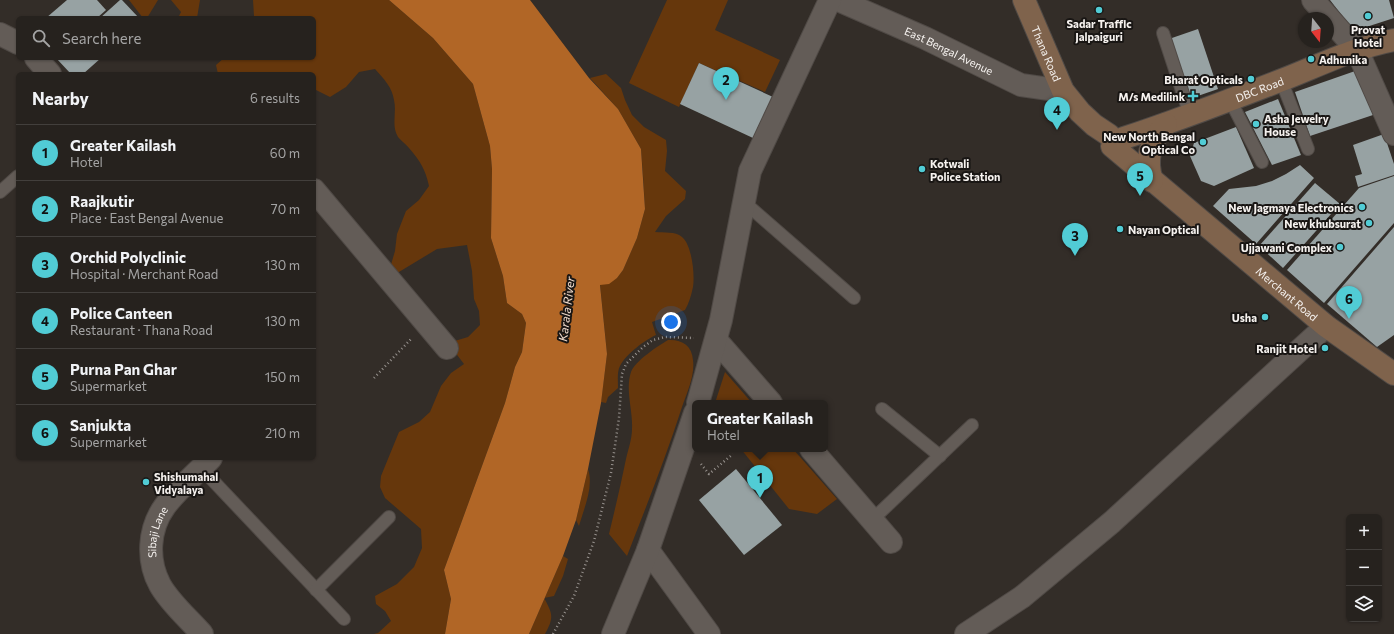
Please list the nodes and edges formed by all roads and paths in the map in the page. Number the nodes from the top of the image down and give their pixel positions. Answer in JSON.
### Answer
{"nodes":[{"id":1,"x":830,"y":0,"type":"edge"},
{"id":2,"x":838,"y":0,"type":"edge"},
{"id":3,"x":1024,"y":0,"type":"edge"},
{"id":4,"x":1313,"y":0,"type":"edge"},
{"id":5,"x":1163,"y":33,"type":"dead end"},
{"id":6,"x":0,"y":34,"type":"edge"},
{"id":7,"x":1394,"y":40,"type":"edge"},
{"id":8,"x":16,"y":42,"type":"edge"},
{"id":9,"x":1357,"y":50,"type":"junction"},
{"id":10,"x":38,"y":60,"type":"edge"},
{"id":11,"x":48,"y":72,"type":"edge"},
{"id":12,"x":1281,"y":80,"type":"junction"},
{"id":13,"x":1063,"y":91,"type":"junction"},
{"id":14,"x":1230,"y":100,"type":"junction"},
{"id":15,"x":1190,"y":115,"type":"junction"},
{"id":16,"x":1166,"y":124,"type":"junction"},
{"id":17,"x":1394,"y":134,"type":"edge"},
{"id":18,"x":1115,"y":140,"type":"junction"},
{"id":19,"x":1308,"y":148,"type":"dead end"},
{"id":20,"x":1262,"y":162,"type":"dead end"},
{"id":21,"x":16,"y":178,"type":"edge"},
{"id":22,"x":1152,"y":181,"type":"junction"},
{"id":23,"x":0,"y":192,"type":"edge"},
{"id":24,"x":316,"y":192,"type":"edge"},
{"id":25,"x":744,"y":202,"type":"junction"},
{"id":26,"x":854,"y":298,"type":"dead end"},
{"id":27,"x":427,"y":323,"type":"junction"},
{"id":28,"x":1326,"y":326,"type":"junction"},
{"id":29,"x":716,"y":340,"type":"junction"},
{"id":30,"x":448,"y":348,"type":"dead end"},
{"id":31,"x":1394,"y":374,"type":"edge"},
{"id":32,"x":374,"y":378,"type":"dead end"},
{"id":33,"x":699,"y":400,"type":"edge"},
{"id":34,"x":768,"y":400,"type":"edge"},
{"id":35,"x":882,"y":409,"type":"dead end"},
{"id":36,"x":692,"y":422,"type":"edge"},
{"id":37,"x":972,"y":425,"type":"dead end"},
{"id":38,"x":814,"y":452,"type":"edge"},
{"id":39,"x":733,"y":454,"type":"dead end"},
{"id":40,"x":940,"y":456,"type":"junction"},
{"id":41,"x":206,"y":463,"type":"edge"},
{"id":42,"x":701,"y":464,"type":"dead end"},
{"id":43,"x":389,"y":517,"type":"dead end"},
{"id":44,"x":872,"y":520,"type":"junction"},
{"id":45,"x":891,"y":542,"type":"dead end"},
{"id":46,"x":648,"y":550,"type":"junction"},
{"id":47,"x":316,"y":590,"type":"junction"},
{"id":48,"x":628,"y":596,"type":"junction"},
{"id":49,"x":344,"y":619,"type":"dead end"},
{"id":50,"x":202,"y":634,"type":"edge"},
{"id":51,"x":553,"y":634,"type":"edge"},
{"id":52,"x":606,"y":634,"type":"edge"},
{"id":53,"x":613,"y":634,"type":"edge"},
{"id":54,"x":709,"y":634,"type":"edge"},
{"id":55,"x":966,"y":634,"type":"edge"}],
"edges":[{"from":1,"to":25,"type":"street"},
{"from":2,"to":13,"type":"street","name":"East Bengal Avenue"},
{"from":3,"to":13,"type":"street","name":"Thana Road"},
{"from":4,"to":9,"type":"street"},
{"from":5,"to":15,"type":"lane"},
{"from":6,"to":8,"type":"street"},
{"from":7,"to":9,"type":"street","name":"DBC Road"},
{"from":9,"to":12,"type":"street","name":"DBC Road"},
{"from":9,"to":17,"type":"street"},
{"from":10,"to":11,"type":"street"},
{"from":12,"to":14,"type":"street","name":"DBC Road"},
{"from":12,"to":19,"type":"lane"},
{"from":13,"to":18,"type":"street","name":"Thana Road"},
{"from":14,"to":15,"type":"street","name":"DBC Road"},
{"from":14,"to":20,"type":"lane"},
{"from":15,"to":16,"type":"street","name":"DBC Road"},
{"from":16,"to":18,"type":"street","name":"DBC Road"},
{"from":16,"to":22,"type":"street"},
{"from":18,"to":22,"type":"street","name":"Merchant Road"},
{"from":21,"to":23,"type":"lane"},
{"from":22,"to":28,"type":"street","name":"Merchant Road"},
{"from":24,"to":27,"type":"street"},
{"from":25,"to":26,"type":"lane"},
{"from":25,"to":29,"type":"street"},
{"from":27,"to":30,"type":"street"},
{"from":27,"to":32,"type":"path"},
{"from":28,"to":31,"type":"street","name":"Merchant Road"},
{"from":28,"to":55,"type":"street"},
{"from":29,"to":33,"type":"street"},
{"from":29,"to":34,"type":"street"},
{"from":29,"to":51,"type":"path"},
{"from":35,"to":40,"type":"lane"},
{"from":36,"to":46,"type":"street"},
{"from":37,"to":40,"type":"lane"},
{"from":38,"to":44,"type":"street"},
{"from":39,"to":42,"type":"path"},
{"from":40,"to":44,"type":"lane"},
{"from":41,"to":47,"type":"lane"},
{"from":41,"to":50,"type":"street","name":"Sibaji Lane"},
{"from":43,"to":47,"type":"lane"},
{"from":44,"to":45,"type":"street"},
{"from":46,"to":48,"type":"street"},
{"from":46,"to":54,"type":"street"},
{"from":47,"to":49,"type":"lane"},
{"from":48,"to":52,"type":"street"},
{"from":48,"to":53,"type":"street"}]}
